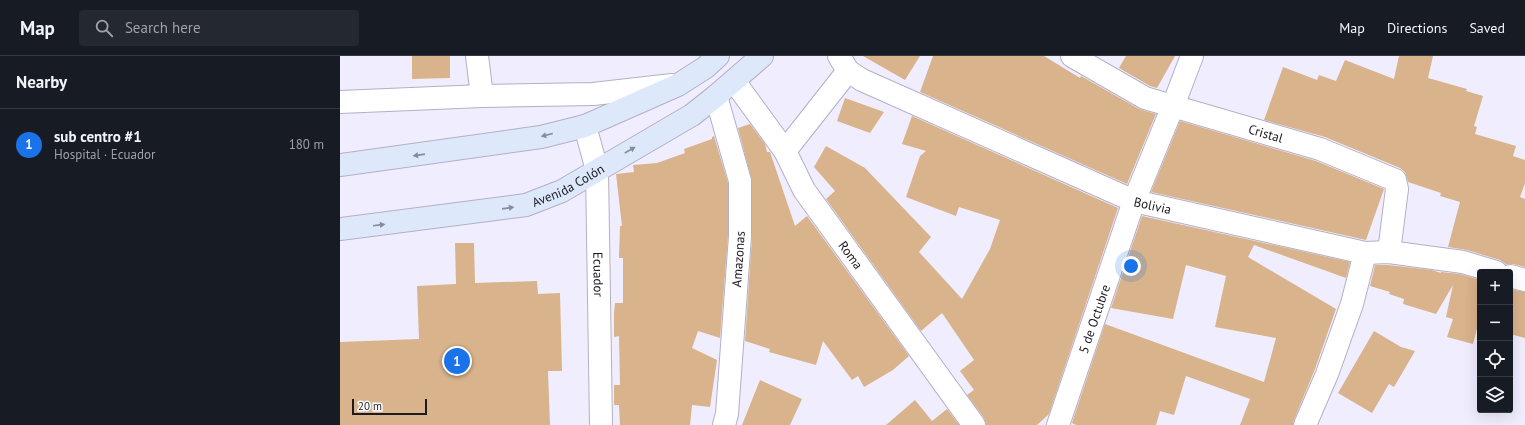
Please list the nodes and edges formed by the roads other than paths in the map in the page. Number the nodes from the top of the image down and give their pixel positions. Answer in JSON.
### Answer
{"nodes":[{"id":1,"x":477,"y":56,"type":"edge"},
{"id":2,"x":718,"y":56,"type":"edge"},
{"id":3,"x":762,"y":56,"type":"edge"},
{"id":4,"x":1072,"y":56,"type":"edge"},
{"id":5,"x":1192,"y":56,"type":"edge"},
{"id":6,"x":843,"y":63,"type":"edge"},
{"id":7,"x":734,"y":81,"type":"junction"},
{"id":8,"x":678,"y":85,"type":"junction"},
{"id":9,"x":482,"y":96,"type":"junction"},
{"id":10,"x":716,"y":96,"type":"junction"},
{"id":11,"x":340,"y":102,"type":"edge"},
{"id":12,"x":1173,"y":106,"type":"junction"},
{"id":13,"x":585,"y":126,"type":"junction"},
{"id":14,"x":785,"y":151,"type":"junction"},
{"id":15,"x":341,"y":164,"type":"edge"},
{"id":16,"x":597,"y":170,"type":"junction"},
{"id":17,"x":1134,"y":201,"type":"junction"},
{"id":18,"x":340,"y":229,"type":"edge"},
{"id":19,"x":1389,"y":252,"type":"junction"},
{"id":20,"x":1365,"y":253,"type":"junction"},
{"id":21,"x":1486,"y":269,"type":"edge"},
{"id":22,"x":1513,"y":277,"type":"edge"},
{"id":23,"x":1525,"y":280,"type":"edge"},
{"id":24,"x":601,"y":425,"type":"edge"},
{"id":25,"x":724,"y":425,"type":"edge"},
{"id":26,"x":974,"y":425,"type":"edge"},
{"id":27,"x":1058,"y":425,"type":"edge"},
{"id":28,"x":1305,"y":425,"type":"edge"}],
"edges":[{"from":1,"to":9,"type":"street"},
{"from":2,"to":8,"type":"main road"},
{"from":3,"to":7,"type":"main road","name":"Avenida Colón"},
{"from":4,"to":12,"type":"street","name":"Cristal"},
{"from":5,"to":12,"type":"street","name":"5 de Octubre"},
{"from":6,"to":14,"type":"street"},
{"from":6,"to":17,"type":"street","name":"Bolivia"},
{"from":7,"to":10,"type":"main road","name":"Avenida Colón"},
{"from":7,"to":14,"type":"street","name":"Roma"},
{"from":8,"to":9,"type":"street"},
{"from":8,"to":13,"type":"main road"},
{"from":9,"to":11,"type":"street"},
{"from":16,"to":10,"type":"main road","name":"Avenida Colón","one_way":true},
{"from":10,"to":25,"type":"street","name":"Amazonas"},
{"from":12,"to":17,"type":"street","name":"5 de Octubre"},
{"from":12,"to":19,"type":"street","name":"Cristal"},
{"from":13,"to":15,"type":"main road","one_way":true},
{"from":13,"to":16,"type":"street","name":"Ecuador"},
{"from":14,"to":26,"type":"street","name":"Roma"},
{"from":18,"to":16,"type":"main road","name":"Avenida Colón","one_way":true},
{"from":16,"to":24,"type":"street","name":"Ecuador"},
{"from":17,"to":20,"type":"street","name":"Bolivia"},
{"from":17,"to":27,"type":"street","name":"5 de Octubre"},
{"from":19,"to":20,"type":"street","name":"Bolivia"},
{"from":19,"to":21,"type":"street","name":"Bolivia"},
{"from":20,"to":28,"type":"street"},
{"from":22,"to":23,"type":"street"}]}
